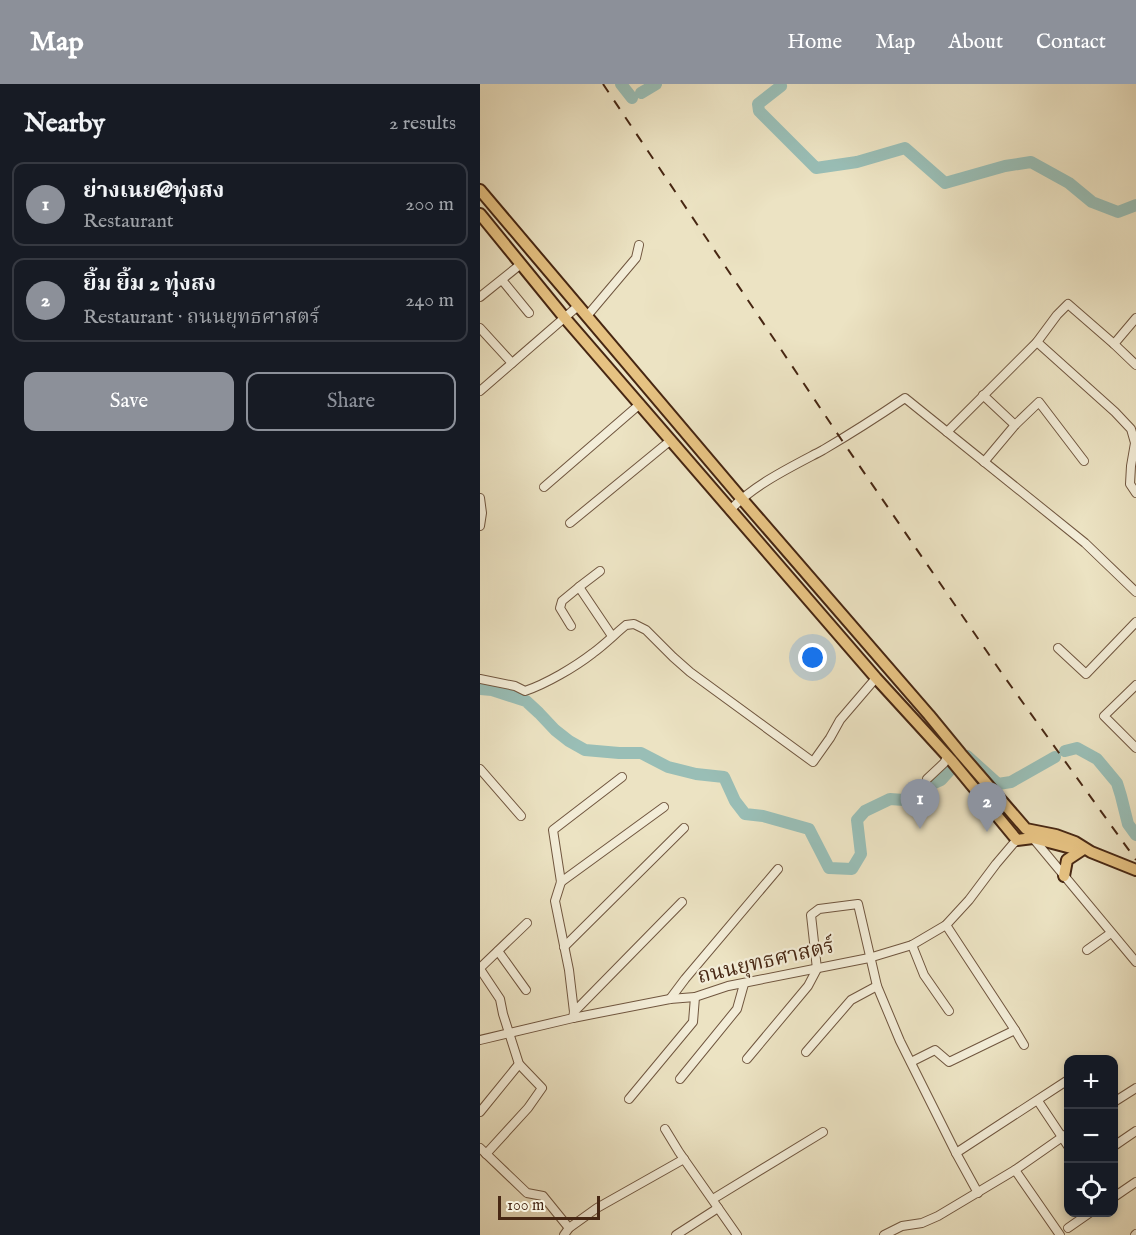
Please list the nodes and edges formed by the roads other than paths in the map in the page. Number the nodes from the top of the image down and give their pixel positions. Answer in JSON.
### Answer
{"nodes":[{"id":1,"x":480,"y":190,"type":"edge"},
{"id":2,"x":480,"y":214,"type":"edge"},
{"id":3,"x":639,"y":245,"type":"dead end"},
{"id":4,"x":521,"y":264,"type":"junction"},
{"id":5,"x":502,"y":280,"type":"junction"},
{"id":6,"x":480,"y":297,"type":"edge"},
{"id":7,"x":578,"y":306,"type":"junction"},
{"id":8,"x":529,"y":313,"type":"dead end"},
{"id":9,"x":587,"y":316,"type":"junction"},
{"id":10,"x":564,"y":317,"type":"junction"},
{"id":11,"x":1136,"y":318,"type":"edge"},
{"id":12,"x":480,"y":328,"type":"edge"},
{"id":13,"x":1037,"y":342,"type":"junction"},
{"id":14,"x":1114,"y":344,"type":"junction"},
{"id":15,"x":512,"y":363,"type":"junction"},
{"id":16,"x":1136,"y":365,"type":"edge"},
{"id":17,"x":480,"y":390,"type":"edge"},
{"id":18,"x":983,"y":395,"type":"junction"},
{"id":19,"x":640,"y":404,"type":"junction"},
{"id":20,"x":1015,"y":425,"type":"junction"},
{"id":21,"x":947,"y":432,"type":"junction"},
{"id":22,"x":671,"y":440,"type":"junction"},
{"id":23,"x":1084,"y":461,"type":"dead end"},
{"id":24,"x":984,"y":462,"type":"junction"},
{"id":25,"x":544,"y":487,"type":"dead end"},
{"id":26,"x":1136,"y":493,"type":"edge"},
{"id":27,"x":480,"y":498,"type":"edge"},
{"id":28,"x":741,"y":498,"type":"junction"},
{"id":29,"x":730,"y":510,"type":"junction"},
{"id":30,"x":570,"y":523,"type":"dead end"},
{"id":31,"x":480,"y":526,"type":"edge"},
{"id":32,"x":600,"y":571,"type":"dead end"},
{"id":33,"x":579,"y":587,"type":"junction"},
{"id":34,"x":1136,"y":592,"type":"edge"},
{"id":35,"x":1136,"y":622,"type":"edge"},
{"id":36,"x":571,"y":626,"type":"dead end"},
{"id":37,"x":612,"y":636,"type":"junction"},
{"id":38,"x":1058,"y":648,"type":"dead end"},
{"id":39,"x":876,"y":678,"type":"junction"},
{"id":40,"x":480,"y":679,"type":"edge"},
{"id":41,"x":1136,"y":685,"type":"edge"},
{"id":42,"x":1136,"y":748,"type":"edge"},
{"id":43,"x":953,"y":756,"type":"junction"},
{"id":44,"x":480,"y":769,"type":"edge"},
{"id":45,"x":622,"y":777,"type":"dead end"},
{"id":46,"x":927,"y":779,"type":"dead end"},
{"id":47,"x":664,"y":807,"type":"dead end"},
{"id":48,"x":1010,"y":810,"type":"junction"},
{"id":49,"x":521,"y":816,"type":"dead end"},
{"id":50,"x":684,"y":828,"type":"dead end"},
{"id":51,"x":1030,"y":833,"type":"junction"},
{"id":52,"x":1048,"y":833,"type":"junction"},
{"id":53,"x":1017,"y":840,"type":"junction"},
{"id":54,"x":1086,"y":851,"type":"junction"},
{"id":55,"x":778,"y":869,"type":"dead end"},
{"id":56,"x":1136,"y":870,"type":"edge"},
{"id":57,"x":1064,"y":876,"type":"junction"},
{"id":58,"x":561,"y":882,"type":"junction"},
{"id":59,"x":682,"y":902,"type":"dead end"},
{"id":60,"x":527,"y":922,"type":"dead end"},
{"id":61,"x":946,"y":925,"type":"junction"},
{"id":62,"x":1111,"y":933,"type":"junction"},
{"id":63,"x":912,"y":945,"type":"junction"},
{"id":64,"x":564,"y":947,"type":"junction"},
{"id":65,"x":1087,"y":950,"type":"dead end"},
{"id":66,"x":498,"y":951,"type":"junction"},
{"id":67,"x":869,"y":958,"type":"junction"},
{"id":68,"x":1136,"y":962,"type":"edge"},
{"id":69,"x":480,"y":969,"type":"edge"},
{"id":70,"x":817,"y":969,"type":"junction"},
{"id":71,"x":744,"y":984,"type":"junction"},
{"id":72,"x":877,"y":986,"type":"junction"},
{"id":73,"x":526,"y":990,"type":"dead end"},
{"id":74,"x":695,"y":997,"type":"junction"},
{"id":75,"x":670,"y":999,"type":"junction"},
{"id":76,"x":949,"y":1011,"type":"dead end"},
{"id":77,"x":573,"y":1015,"type":"junction"},
{"id":78,"x":1015,"y":1030,"type":"junction"},
{"id":79,"x":509,"y":1033,"type":"junction"},
{"id":80,"x":480,"y":1040,"type":"edge"},
{"id":81,"x":1024,"y":1045,"type":"dead end"},
{"id":82,"x":806,"y":1052,"type":"dead end"},
{"id":83,"x":747,"y":1059,"type":"dead end"},
{"id":84,"x":911,"y":1062,"type":"junction"},
{"id":85,"x":519,"y":1064,"type":"junction"},
{"id":86,"x":680,"y":1079,"type":"dead end"},
{"id":87,"x":1064,"y":1083,"type":"edge"},
{"id":88,"x":1136,"y":1088,"type":"edge"},
{"id":89,"x":629,"y":1099,"type":"dead end"},
{"id":90,"x":1118,"y":1099,"type":"edge"},
{"id":91,"x":1038,"y":1101,"type":"junction"},
{"id":92,"x":480,"y":1112,"type":"edge"},
{"id":93,"x":665,"y":1129,"type":"dead end"},
{"id":94,"x":1136,"y":1131,"type":"edge"},
{"id":95,"x":824,"y":1132,"type":"dead end"},
{"id":96,"x":1064,"y":1134,"type":"edge"},
{"id":97,"x":1064,"y":1136,"type":"edge"},
{"id":98,"x":1118,"y":1143,"type":"edge"},
{"id":99,"x":483,"y":1151,"type":"edge"},
{"id":100,"x":956,"y":1153,"type":"junction"},
{"id":101,"x":684,"y":1159,"type":"junction"},
{"id":102,"x":1015,"y":1170,"type":"junction"},
{"id":103,"x":1136,"y":1182,"type":"edge"},
{"id":104,"x":978,"y":1193,"type":"junction"},
{"id":105,"x":1118,"y":1194,"type":"edge"},
{"id":106,"x":712,"y":1199,"type":"junction"},
{"id":107,"x":718,"y":1208,"type":"junction"},
{"id":108,"x":1084,"y":1217,"type":"edge"},
{"id":109,"x":1068,"y":1228,"type":"dead end"},
{"id":110,"x":567,"y":1232,"type":"edge"},
{"id":111,"x":676,"y":1235,"type":"edge"},
{"id":112,"x":737,"y":1235,"type":"edge"},
{"id":113,"x":884,"y":1235,"type":"edge"},
{"id":114,"x":1060,"y":1235,"type":"edge"}],
"edges":[{"from":1,"to":7,"type":"main road"},
{"from":2,"to":4,"type":"main road"},
{"from":3,"to":9,"type":"street"},
{"from":4,"to":5,"type":"street"},
{"from":4,"to":10,"type":"main road"},
{"from":5,"to":6,"type":"street"},
{"from":5,"to":8,"type":"street"},
{"from":7,"to":9,"type":"main road"},
{"from":7,"to":10,"type":"street"},
{"from":9,"to":28,"type":"main road"},
{"from":10,"to":15,"type":"street"},
{"from":10,"to":19,"type":"main road"},
{"from":11,"to":14,"type":"street"},
{"from":12,"to":15,"type":"street"},
{"from":13,"to":14,"type":"street"},
{"from":13,"to":18,"type":"street"},
{"from":13,"to":26,"type":"street"},
{"from":14,"to":16,"type":"street"},
{"from":15,"to":17,"type":"street"},
{"from":18,"to":20,"type":"street"},
{"from":18,"to":21,"type":"street"},
{"from":19,"to":22,"type":"main road"},
{"from":19,"to":25,"type":"street"},
{"from":20,"to":23,"type":"street"},
{"from":20,"to":24,"type":"street"},
{"from":21,"to":24,"type":"street"},
{"from":21,"to":28,"type":"street"},
{"from":22,"to":29,"type":"main road"},
{"from":22,"to":30,"type":"street"},
{"from":24,"to":34,"type":"street"},
{"from":27,"to":31,"type":"street"},
{"from":28,"to":29,"type":"street"},
{"from":28,"to":43,"type":"main road"},
{"from":29,"to":39,"type":"main road"},
{"from":32,"to":33,"type":"street"},
{"from":33,"to":36,"type":"street"},
{"from":33,"to":37,"type":"street"},
{"from":35,"to":38,"type":"street"},
{"from":37,"to":39,"type":"street"},
{"from":37,"to":40,"type":"street"},
{"from":39,"to":43,"type":"main road"},
{"from":41,"to":42,"type":"street"},
{"from":43,"to":46,"type":"street"},
{"from":43,"to":48,"type":"main road"},
{"from":43,"to":53,"type":"main road"},
{"from":44,"to":49,"type":"street"},
{"from":45,"to":58,"type":"street"},
{"from":47,"to":58,"type":"street"},
{"from":48,"to":51,"type":"main road"},
{"from":48,"to":52,"type":"main road"},
{"from":50,"to":64,"type":"street"},
{"from":51,"to":52,"type":"main road"},
{"from":51,"to":53,"type":"main road"},
{"from":51,"to":54,"type":"main road"},
{"from":51,"to":57,"type":"street"},
{"from":52,"to":54,"type":"main road"},
{"from":53,"to":61,"type":"street","name":"ถนนยุทธศาสตร์"},
{"from":54,"to":56,"type":"main road"},
{"from":54,"to":57,"type":"main road"},
{"from":55,"to":75,"type":"street"},
{"from":57,"to":62,"type":"street"},
{"from":58,"to":64,"type":"street"},
{"from":59,"to":77,"type":"street"},
{"from":60,"to":66,"type":"street"},
{"from":61,"to":63,"type":"street","name":"ถนนยุทธศาสตร์"},
{"from":61,"to":78,"type":"street"},
{"from":62,"to":65,"type":"street"},
{"from":62,"to":68,"type":"street"},
{"from":63,"to":67,"type":"street","name":"ถนนยุทธศาสตร์"},
{"from":63,"to":76,"type":"street"},
{"from":64,"to":77,"type":"street"},
{"from":66,"to":69,"type":"street"},
{"from":66,"to":73,"type":"street"},
{"from":67,"to":70,"type":"street","name":"ถนนยุทธศาสตร์"},
{"from":67,"to":70,"type":"street"},
{"from":67,"to":72,"type":"street"},
{"from":69,"to":79,"type":"street"},
{"from":70,"to":71,"type":"street","name":"ถนนยุทธศาสตร์"},
{"from":70,"to":83,"type":"street"},
{"from":71,"to":74,"type":"street","name":"ถนนยุทธศาสตร์"},
{"from":71,"to":86,"type":"street"},
{"from":72,"to":82,"type":"street"},
{"from":72,"to":84,"type":"street"},
{"from":74,"to":75,"type":"street","name":"ถนนยุทธศาสตร์"},
{"from":74,"to":89,"type":"street"},
{"from":75,"to":77,"type":"street","name":"ถนนยุทธศาสตร์"},
{"from":77,"to":79,"type":"street","name":"ถนนยุทธศาสตร์"},
{"from":78,"to":81,"type":"street"},
{"from":78,"to":84,"type":"street"},
{"from":79,"to":80,"type":"street","name":"ถนนยุทธศาสตร์"},
{"from":79,"to":85,"type":"street"},
{"from":84,"to":100,"type":"street"},
{"from":85,"to":92,"type":"street"},
{"from":85,"to":99,"type":"street"},
{"from":87,"to":91,"type":"street"},
{"from":88,"to":90,"type":"street"},
{"from":91,"to":96,"type":"street"},
{"from":91,"to":100,"type":"street"},
{"from":93,"to":101,"type":"street"},
{"from":94,"to":98,"type":"street"},
{"from":95,"to":106,"type":"street"},
{"from":97,"to":102,"type":"street"},
{"from":99,"to":110,"type":"street"},
{"from":100,"to":104,"type":"street"},
{"from":101,"to":106,"type":"street"},
{"from":101,"to":110,"type":"street"},
{"from":102,"to":104,"type":"street"},
{"from":102,"to":114,"type":"street"},
{"from":103,"to":105,"type":"street"},
{"from":104,"to":113,"type":"street"},
{"from":106,"to":107,"type":"street"},
{"from":107,"to":111,"type":"street"},
{"from":107,"to":112,"type":"street"},
{"from":108,"to":109,"type":"street"}]}
